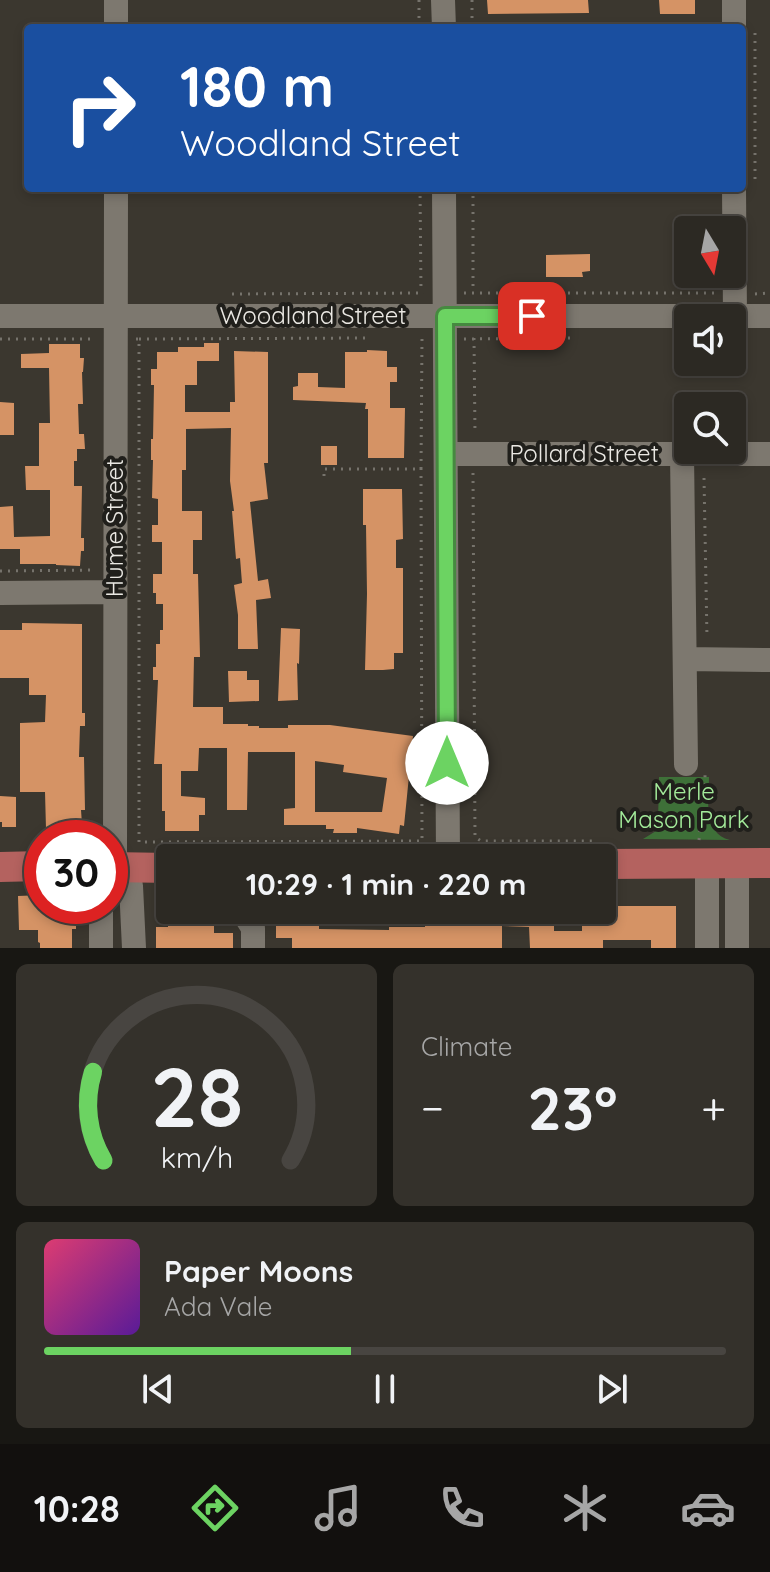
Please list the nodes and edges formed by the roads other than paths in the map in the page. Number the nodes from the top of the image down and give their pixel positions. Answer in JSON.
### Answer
{"nodes":[{"id":1,"x":116,"y":0,"type":"edge"},
{"id":2,"x":443,"y":0,"type":"edge"},
{"id":3,"x":734,"y":0,"type":"edge"},
{"id":4,"x":116,"y":24,"type":"edge"},
{"id":5,"x":444,"y":24,"type":"edge"},
{"id":6,"x":742,"y":24,"type":"edge"},
{"id":7,"x":116,"y":192,"type":"edge"},
{"id":8,"x":444,"y":192,"type":"edge"},
{"id":9,"x":745,"y":192,"type":"edge"},
{"id":10,"x":437,"y":301,"type":"junction"},
{"id":11,"x":674,"y":304,"type":"edge"},
{"id":12,"x":735,"y":304,"type":"edge"},
{"id":13,"x":746,"y":308,"type":"edge"},
{"id":14,"x":0,"y":316,"type":"edge"},
{"id":15,"x":116,"y":316,"type":"junction"},
{"id":16,"x":770,"y":316,"type":"edge"},
{"id":17,"x":446,"y":454,"type":"junction"},
{"id":18,"x":674,"y":454,"type":"edge"},
{"id":19,"x":746,"y":454,"type":"edge"},
{"id":20,"x":770,"y":454,"type":"edge"},
{"id":21,"x":682,"y":464,"type":"edge"},
{"id":22,"x":115,"y":592,"type":"junction"},
{"id":23,"x":0,"y":593,"type":"edge"},
{"id":24,"x":685,"y":659,"type":"junction"},
{"id":25,"x":770,"y":660,"type":"edge"},
{"id":26,"x":686,"y":764,"type":"road end"},
{"id":27,"x":113,"y":820,"type":"edge"},
{"id":28,"x":448,"y":844,"type":"edge"},
{"id":29,"x":616,"y":852,"type":"edge"},
{"id":30,"x":703,"y":852,"type":"junction"},
{"id":31,"x":737,"y":863,"type":"junction"},
{"id":32,"x":770,"y":863,"type":"edge"},
{"id":33,"x":24,"y":866,"type":"edge"},
{"id":34,"x":0,"y":867,"type":"edge"},
{"id":35,"x":156,"y":869,"type":"edge"},
{"id":36,"x":128,"y":870,"type":"edge"},
{"id":37,"x":128,"y":884,"type":"edge"},
{"id":38,"x":134,"y":923,"type":"junction"},
{"id":39,"x":250,"y":924,"type":"edge"},
{"id":40,"x":101,"y":926,"type":"edge"},
{"id":41,"x":134,"y":948,"type":"edge"},
{"id":42,"x":253,"y":948,"type":"edge"},
{"id":43,"x":707,"y":948,"type":"edge"},
{"id":44,"x":737,"y":948,"type":"edge"}],
"edges":[{"from":1,"to":4,"type":"street"},
{"from":2,"to":5,"type":"street"},
{"from":3,"to":6,"type":"street"},
{"from":7,"to":15,"type":"street","name":"Hume Street"},
{"from":8,"to":10,"type":"street"},
{"from":9,"to":12,"type":"street"},
{"from":10,"to":11,"type":"street","name":"Woodland Street"},
{"from":10,"to":15,"type":"street","name":"Woodland Street"},
{"from":10,"to":17,"type":"street"},
{"from":13,"to":16,"type":"street","name":"Woodland Street"},
{"from":14,"to":15,"type":"street","name":"Woodland Street"},
{"from":15,"to":22,"type":"street","name":"Hume Street"},
{"from":17,"to":18,"type":"street","name":"Pollard Street"},
{"from":17,"to":28,"type":"street"},
{"from":19,"to":20,"type":"street","name":"Pollard Street"},
{"from":21,"to":24,"type":"street"},
{"from":22,"to":23,"type":"street"},
{"from":22,"to":27,"type":"street","name":"Hume Street"},
{"from":24,"to":25,"type":"street"},
{"from":24,"to":26,"type":"street"},
{"from":29,"to":30,"type":"main road"},
{"from":30,"to":31,"type":"main road"},
{"from":30,"to":43,"type":"street"},
{"from":31,"to":32,"type":"main road"},
{"from":31,"to":44,"type":"street"},
{"from":33,"to":34,"type":"main road"},
{"from":35,"to":36,"type":"main road"},
{"from":37,"to":38,"type":"street","name":"Hume Street"},
{"from":38,"to":40,"type":"street"},
{"from":38,"to":41,"type":"street","name":"Hume Street"},
{"from":39,"to":42,"type":"street"}]}
